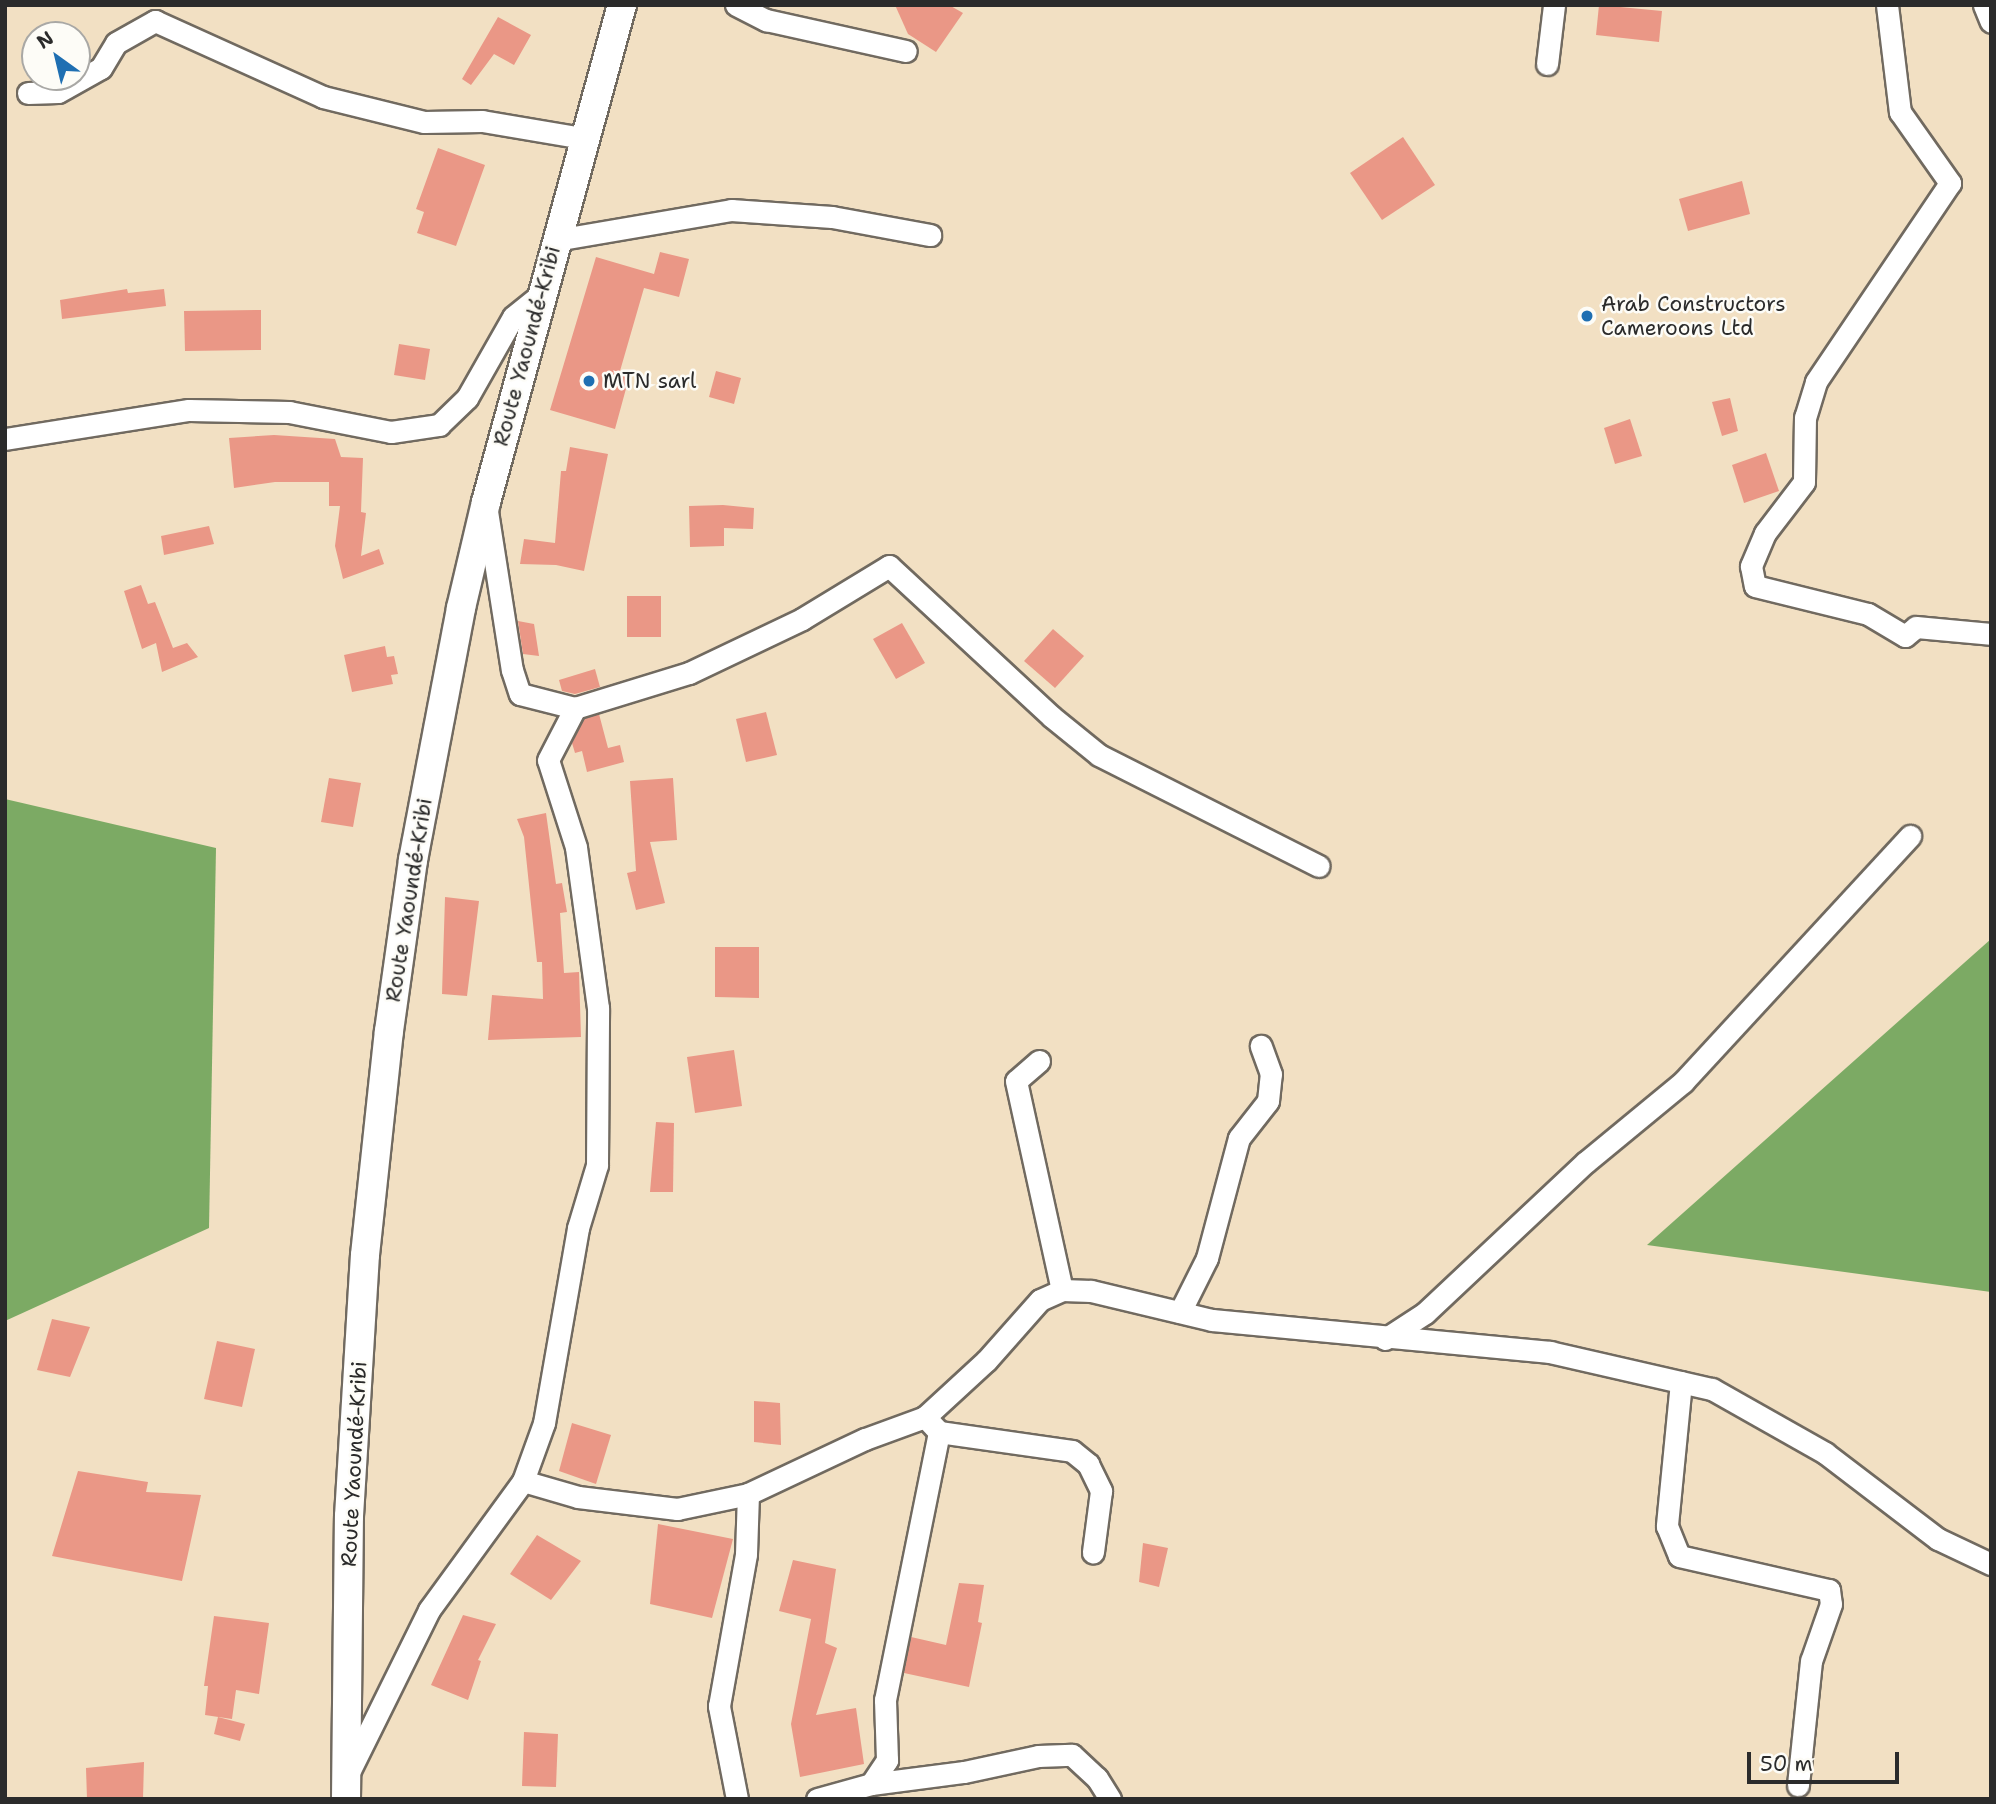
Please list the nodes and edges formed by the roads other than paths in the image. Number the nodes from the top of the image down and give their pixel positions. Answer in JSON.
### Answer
{"nodes":[{"id":1,"x":736,"y":5,"type":"edge"},
{"id":2,"x":1554,"y":5,"type":"edge"},
{"id":3,"x":1887,"y":5,"type":"edge"},
{"id":4,"x":1984,"y":5,"type":"edge"},
{"id":5,"x":625,"y":12,"type":"edge"},
{"id":6,"x":1991,"y":22,"type":"edge"},
{"id":7,"x":906,"y":51,"type":"dead end"},
{"id":8,"x":1547,"y":64,"type":"dead end"},
{"id":9,"x":28,"y":93,"type":"dead end"},
{"id":10,"x":583,"y":138,"type":"junction"},
{"id":11,"x":930,"y":235,"type":"dead end"},
{"id":12,"x":556,"y":240,"type":"junction"},
{"id":13,"x":541,"y":294,"type":"junction"},
{"id":14,"x":5,"y":439,"type":"edge"},
{"id":15,"x":485,"y":502,"type":"junction"},
{"id":16,"x":1991,"y":634,"type":"edge"},
{"id":17,"x":575,"y":708,"type":"junction"},
{"id":18,"x":1910,"y":836,"type":"dead end"},
{"id":19,"x":1320,"y":866,"type":"dead end"},
{"id":20,"x":1261,"y":1046,"type":"dead end"},
{"id":21,"x":1039,"y":1061,"type":"dead end"},
{"id":22,"x":1062,"y":1290,"type":"junction"},
{"id":23,"x":1180,"y":1312,"type":"junction"},
{"id":24,"x":1385,"y":1339,"type":"junction"},
{"id":25,"x":1681,"y":1382,"type":"junction"},
{"id":26,"x":932,"y":1424,"type":"junction"},
{"id":27,"x":523,"y":1481,"type":"junction"},
{"id":28,"x":748,"y":1494,"type":"junction"},
{"id":29,"x":1093,"y":1552,"type":"dead end"},
{"id":30,"x":1991,"y":1564,"type":"edge"},
{"id":31,"x":871,"y":1784,"type":"junction"},
{"id":32,"x":1798,"y":1785,"type":"dead end"},
{"id":33,"x":346,"y":1789,"type":"edge"},
{"id":34,"x":737,"y":1799,"type":"edge"},
{"id":35,"x":817,"y":1799,"type":"edge"},
{"id":36,"x":1110,"y":1799,"type":"edge"}],
"edges":[{"from":1,"to":7,"type":"street"},
{"from":2,"to":8,"type":"street"},
{"from":3,"to":16,"type":"street"},
{"from":4,"to":6,"type":"street"},
{"from":5,"to":10,"type":"main road","name":"Route Yaoundé-Kribi"},
{"from":9,"to":10,"type":"street"},
{"from":10,"to":12,"type":"main road","name":"Route Yaoundé-Kribi"},
{"from":11,"to":12,"type":"street"},
{"from":12,"to":13,"type":"main road","name":"Route Yaoundé-Kribi"},
{"from":13,"to":14,"type":"street"},
{"from":13,"to":15,"type":"main road","name":"Route Yaoundé-Kribi"},
{"from":15,"to":17,"type":"street"},
{"from":15,"to":33,"type":"main road","name":"Route Yaoundé-Kribi"},
{"from":17,"to":19,"type":"street"},
{"from":17,"to":27,"type":"street"},
{"from":18,"to":24,"type":"street"},
{"from":20,"to":23,"type":"street"},
{"from":21,"to":22,"type":"street"},
{"from":22,"to":23,"type":"street"},
{"from":22,"to":26,"type":"street"},
{"from":23,"to":24,"type":"street"},
{"from":24,"to":25,"type":"street"},
{"from":25,"to":30,"type":"street"},
{"from":25,"to":32,"type":"street"},
{"from":26,"to":28,"type":"street"},
{"from":26,"to":29,"type":"street"},
{"from":26,"to":31,"type":"street"},
{"from":27,"to":28,"type":"street"},
{"from":27,"to":33,"type":"street"},
{"from":28,"to":34,"type":"street"},
{"from":31,"to":35,"type":"street"},
{"from":31,"to":36,"type":"street"}]}
